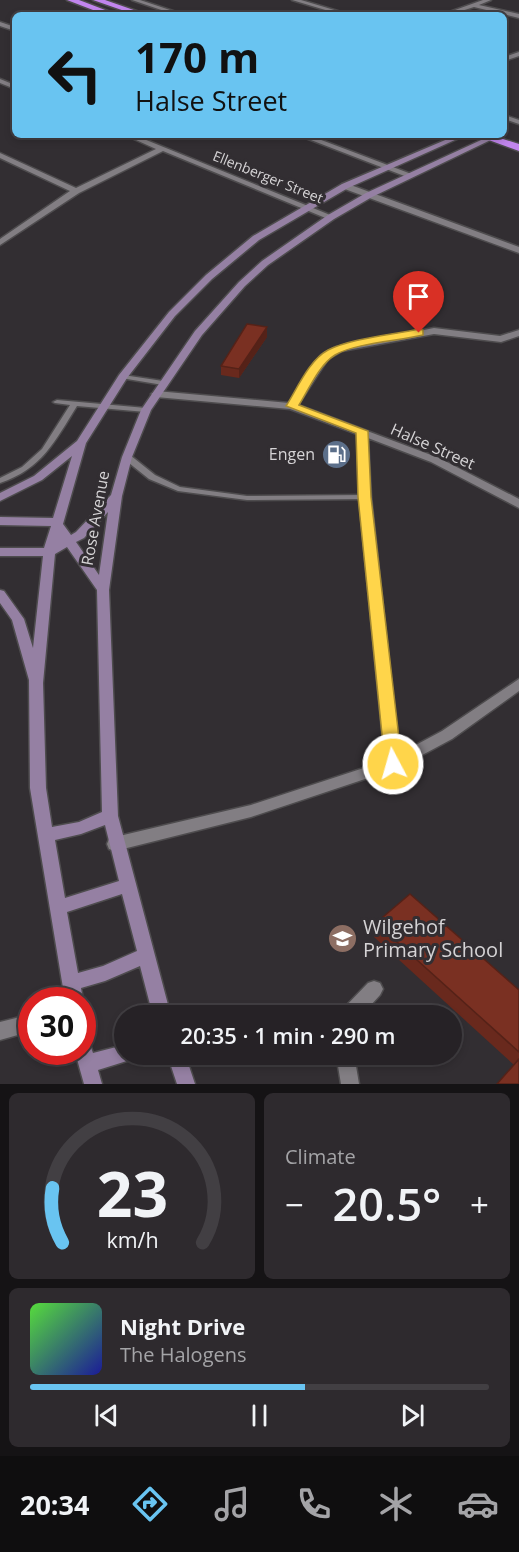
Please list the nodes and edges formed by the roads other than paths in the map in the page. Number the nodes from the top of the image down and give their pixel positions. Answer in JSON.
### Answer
{"nodes":[{"id":1,"x":71,"y":0,"type":"edge"},
{"id":2,"x":98,"y":0,"type":"edge"},
{"id":3,"x":135,"y":0,"type":"edge"},
{"id":4,"x":295,"y":0,"type":"edge"},
{"id":5,"x":488,"y":0,"type":"edge"},
{"id":6,"x":473,"y":5,"type":"junction"},
{"id":7,"x":124,"y":9,"type":"junction"},
{"id":8,"x":107,"y":12,"type":"edge"},
{"id":9,"x":117,"y":12,"type":"edge"},
{"id":10,"x":134,"y":12,"type":"edge"},
{"id":11,"x":173,"y":12,"type":"edge"},
{"id":12,"x":337,"y":12,"type":"edge"},
{"id":13,"x":453,"y":12,"type":"edge"},
{"id":14,"x":502,"y":12,"type":"edge"},
{"id":15,"x":135,"y":138,"type":"edge"},
{"id":16,"x":309,"y":138,"type":"edge"},
{"id":17,"x":456,"y":138,"type":"edge"},
{"id":18,"x":486,"y":138,"type":"edge"},
{"id":19,"x":495,"y":138,"type":"edge"},
{"id":20,"x":519,"y":148,"type":"edge"},
{"id":21,"x":162,"y":149,"type":"junction"},
{"id":22,"x":0,"y":156,"type":"edge"},
{"id":23,"x":386,"y":166,"type":"junction"},
{"id":24,"x":410,"y":176,"type":"junction"},
{"id":25,"x":345,"y":186,"type":"junction"},
{"id":26,"x":76,"y":191,"type":"junction"},
{"id":27,"x":369,"y":195,"type":"junction"},
{"id":28,"x":306,"y":207,"type":"junction"},
{"id":29,"x":331,"y":217,"type":"junction"},
{"id":30,"x":0,"y":243,"type":"edge"},
{"id":31,"x":519,"y":250,"type":"edge"},
{"id":32,"x":519,"y":333,"type":"edge"},
{"id":33,"x":123,"y":377,"type":"junction"},
{"id":34,"x":163,"y":383,"type":"junction"},
{"id":35,"x":156,"y":394,"type":"junction"},
{"id":36,"x":57,"y":402,"type":"dead end"},
{"id":37,"x":75,"y":403,"type":"junction"},
{"id":38,"x":104,"y":406,"type":"junction"},
{"id":39,"x":292,"y":406,"type":"junction"},
{"id":40,"x":146,"y":410,"type":"junction"},
{"id":41,"x":362,"y":431,"type":"junction"},
{"id":42,"x":81,"y":443,"type":"junction"},
{"id":43,"x":127,"y":457,"type":"junction"},
{"id":44,"x":0,"y":481,"type":"edge"},
{"id":45,"x":116,"y":496,"type":"junction"},
{"id":46,"x":0,"y":497,"type":"edge"},
{"id":47,"x":365,"y":497,"type":"junction"},
{"id":48,"x":519,"y":504,"type":"edge"},
{"id":49,"x":0,"y":521,"type":"edge"},
{"id":50,"x":56,"y":522,"type":"junction"},
{"id":51,"x":72,"y":541,"type":"junction"},
{"id":52,"x":0,"y":552,"type":"edge"},
{"id":53,"x":49,"y":552,"type":"junction"},
{"id":54,"x":103,"y":590,"type":"junction"},
{"id":55,"x":0,"y":594,"type":"edge"},
{"id":56,"x":36,"y":683,"type":"junction"},
{"id":57,"x":519,"y":684,"type":"edge"},
{"id":58,"x":393,"y":764,"type":"junction"},
{"id":59,"x":110,"y":816,"type":"junction"},
{"id":60,"x":46,"y":835,"type":"junction"},
{"id":61,"x":115,"y":844,"type":"junction"},
{"id":62,"x":127,"y":885,"type":"junction"},
{"id":63,"x":57,"y":908,"type":"junction"},
{"id":64,"x":146,"y":955,"type":"junction"},
{"id":65,"x":71,"y":987,"type":"edge"},
{"id":66,"x":81,"y":987,"type":"edge"},
{"id":67,"x":374,"y":989,"type":"dead end"},
{"id":68,"x":159,"y":1005,"type":"edge"},
{"id":69,"x":359,"y":1005,"type":"edge"},
{"id":70,"x":18,"y":1026,"type":"edge"},
{"id":71,"x":0,"y":1031,"type":"edge"},
{"id":72,"x":114,"y":1057,"type":"edge"},
{"id":73,"x":96,"y":1061,"type":"edge"},
{"id":74,"x":86,"y":1065,"type":"edge"},
{"id":75,"x":180,"y":1065,"type":"edge"},
{"id":76,"x":347,"y":1065,"type":"edge"},
{"id":77,"x":93,"y":1084,"type":"edge"},
{"id":78,"x":186,"y":1084,"type":"edge"},
{"id":79,"x":350,"y":1084,"type":"edge"}],
"edges":[{"from":1,"to":8,"type":"highway"},
{"from":2,"to":7,"type":"highway"},
{"from":3,"to":11,"type":"street"},
{"from":4,"to":12,"type":"street"},
{"from":5,"to":6,"type":"street"},
{"from":6,"to":13,"type":"street"},
{"from":6,"to":14,"type":"street"},
{"from":7,"to":9,"type":"highway"},
{"from":7,"to":10,"type":"highway"},
{"from":15,"to":21,"type":"street","name":"Ellenberger Street"},
{"from":16,"to":23,"type":"street"},
{"from":17,"to":23,"type":"street","name":"Rose Avenue"},
{"from":18,"to":24,"type":"street","name":"Rose Avenue"},
{"from":19,"to":20,"type":"highway"},
{"from":21,"to":26,"type":"street"},
{"from":21,"to":28,"type":"street","name":"Ellenberger Street"},
{"from":22,"to":26,"type":"street"},
{"from":23,"to":24,"type":"street"},
{"from":23,"to":25,"type":"street","name":"Rose Avenue"},
{"from":24,"to":27,"type":"street","name":"Rose Avenue"},
{"from":25,"to":27,"type":"street"},
{"from":25,"to":28,"type":"street","name":"Rose Avenue"},
{"from":26,"to":30,"type":"street"},
{"from":27,"to":29,"type":"street","name":"Rose Avenue"},
{"from":27,"to":31,"type":"street"},
{"from":28,"to":29,"type":"street","name":"Ellenberger Street"},
{"from":28,"to":33,"type":"street","name":"Rose Avenue"},
{"from":29,"to":34,"type":"street","name":"Rose Avenue"},
{"from":32,"to":39,"type":"street"},
{"from":33,"to":34,"type":"lane"},
{"from":33,"to":38,"type":"street","name":"Rose Avenue"},
{"from":34,"to":35,"type":"street","name":"Rose Avenue"},
{"from":35,"to":39,"type":"street","name":"Halse Street"},
{"from":35,"to":40,"type":"street","name":"Rose Avenue"},
{"from":36,"to":37,"type":"lane"},
{"from":37,"to":38,"type":"lane"},
{"from":37,"to":44,"type":"lane"},
{"from":38,"to":40,"type":"lane"},
{"from":38,"to":42,"type":"street","name":"Rose Avenue"},
{"from":39,"to":41,"type":"street","name":"Halse Street"},
{"from":40,"to":43,"type":"street","name":"Rose Avenue"},
{"from":41,"to":47,"type":"street"},
{"from":41,"to":48,"type":"street","name":"Halse Street"},
{"from":42,"to":46,"type":"street"},
{"from":42,"to":50,"type":"street","name":"Rose Avenue"},
{"from":43,"to":45,"type":"street","name":"Rose Avenue"},
{"from":43,"to":47,"type":"lane"},
{"from":45,"to":51,"type":"street"},
{"from":45,"to":54,"type":"street","name":"Rose Avenue"},
{"from":47,"to":58,"type":"street"},
{"from":49,"to":50,"type":"street"},
{"from":50,"to":51,"type":"street"},
{"from":50,"to":53,"type":"street","name":"Rose Avenue"},
{"from":51,"to":53,"type":"street"},
{"from":51,"to":54,"type":"street"},
{"from":52,"to":53,"type":"street"},
{"from":53,"to":56,"type":"street","name":"Rose Avenue"},
{"from":54,"to":59,"type":"street","name":"Rose Avenue"},
{"from":55,"to":56,"type":"street"},
{"from":56,"to":60,"type":"street","name":"Rose Avenue"},
{"from":57,"to":58,"type":"street"},
{"from":58,"to":61,"type":"street"},
{"from":59,"to":60,"type":"street"},
{"from":59,"to":61,"type":"street","name":"Rose Avenue"},
{"from":60,"to":63,"type":"street","name":"Rose Avenue"},
{"from":61,"to":62,"type":"street","name":"Rose Avenue"},
{"from":62,"to":63,"type":"street"},
{"from":62,"to":64,"type":"street","name":"Rose Avenue"},
{"from":63,"to":65,"type":"street","name":"Rose Avenue"},
{"from":64,"to":66,"type":"street"},
{"from":64,"to":68,"type":"street","name":"Rose Avenue"},
{"from":67,"to":69,"type":"street"},
{"from":70,"to":71,"type":"street"},
{"from":72,"to":73,"type":"street"},
{"from":74,"to":77,"type":"street"},
{"from":75,"to":78,"type":"street"},
{"from":76,"to":79,"type":"street"}]}
